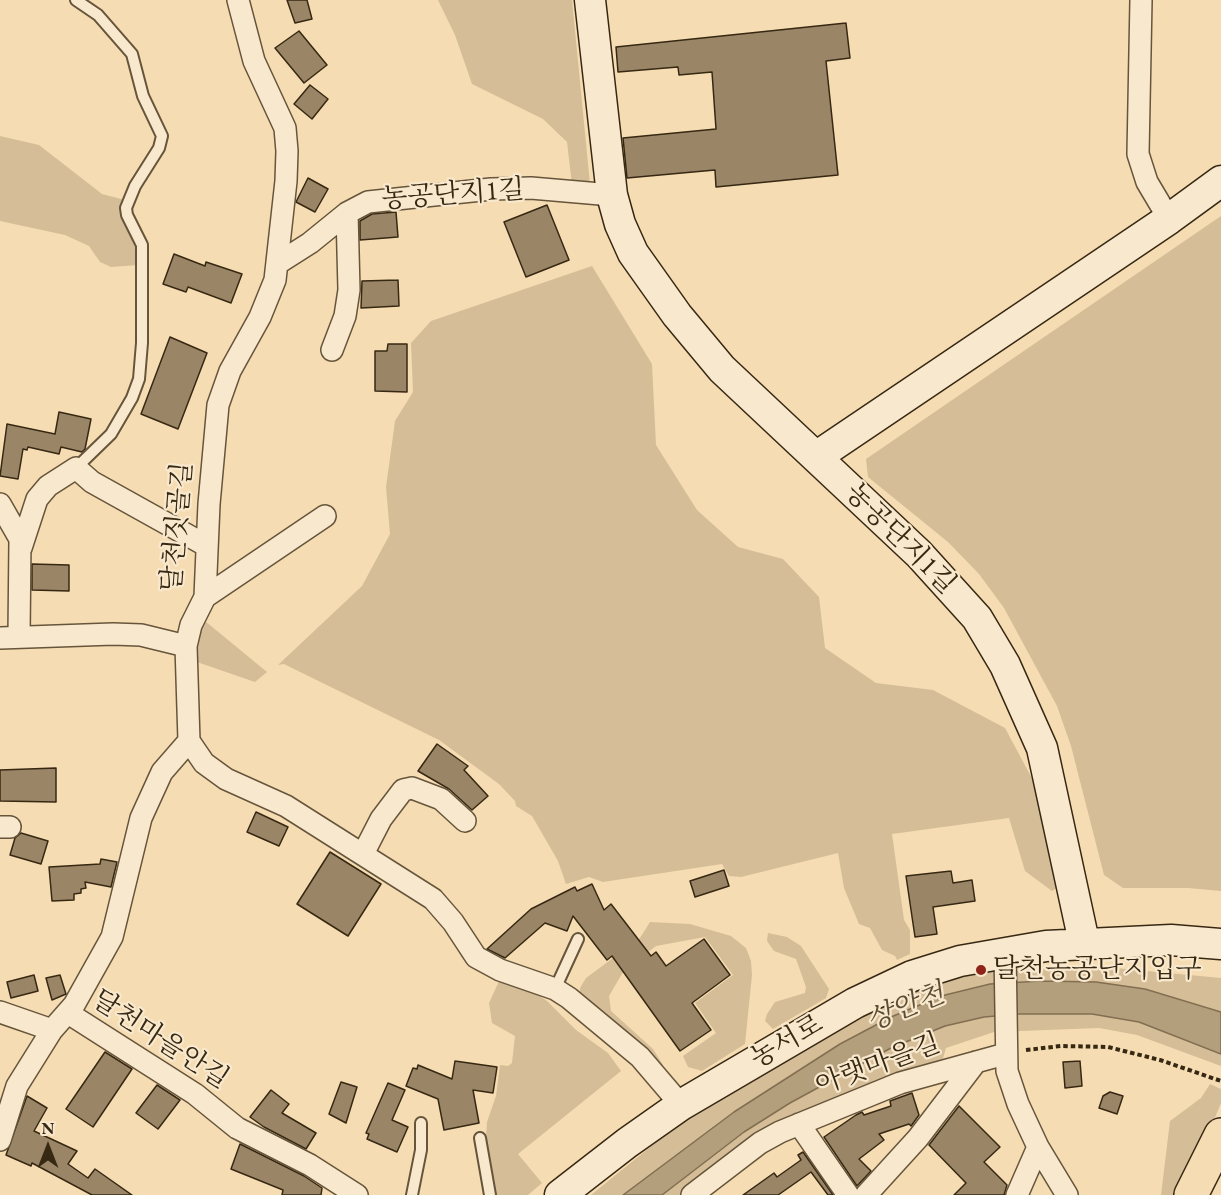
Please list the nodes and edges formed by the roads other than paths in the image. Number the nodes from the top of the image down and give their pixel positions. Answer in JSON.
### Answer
{"nodes":[{"id":1,"x":76,"y":0,"type":"edge"},
{"id":2,"x":238,"y":0,"type":"edge"},
{"id":3,"x":590,"y":0,"type":"edge"},
{"id":4,"x":1141,"y":0,"type":"edge"},
{"id":5,"x":1221,"y":181,"type":"edge"},
{"id":6,"x":612,"y":195,"type":"junction"},
{"id":7,"x":347,"y":213,"type":"junction"},
{"id":8,"x":1169,"y":219,"type":"junction"},
{"id":9,"x":277,"y":264,"type":"junction"},
{"id":10,"x":332,"y":350,"type":"dead end"},
{"id":11,"x":816,"y":458,"type":"junction"},
{"id":12,"x":76,"y":468,"type":"junction"},
{"id":13,"x":0,"y":504,"type":"edge"},
{"id":14,"x":325,"y":516,"type":"dead end"},
{"id":15,"x":207,"y":546,"type":"junction"},
{"id":16,"x":21,"y":548,"type":"junction"},
{"id":17,"x":205,"y":597,"type":"junction"},
{"id":18,"x":10,"y":637,"type":"edge"},
{"id":19,"x":186,"y":646,"type":"junction"},
{"id":20,"x":189,"y":741,"type":"junction"},
{"id":21,"x":465,"y":821,"type":"dead end"},
{"id":22,"x":363,"y":854,"type":"junction"},
{"id":23,"x":578,"y":939,"type":"dead end"},
{"id":24,"x":1084,"y":942,"type":"junction"},
{"id":25,"x":1221,"y":944,"type":"edge"},
{"id":26,"x":1005,"y":961,"type":"junction"},
{"id":27,"x":555,"y":989,"type":"junction"},
{"id":28,"x":0,"y":1012,"type":"edge"},
{"id":29,"x":68,"y":1013,"type":"junction"},
{"id":30,"x":52,"y":1030,"type":"junction"},
{"id":31,"x":1005,"y":1049,"type":"junction"},
{"id":32,"x":976,"y":1062,"type":"junction"},
{"id":33,"x":681,"y":1106,"type":"junction"},
{"id":34,"x":421,"y":1123,"type":"dead end"},
{"id":35,"x":799,"y":1124,"type":"junction"},
{"id":36,"x":1221,"y":1135,"type":"edge"},
{"id":37,"x":480,"y":1138,"type":"dead end"},
{"id":38,"x":0,"y":1140,"type":"edge"},
{"id":39,"x":1038,"y":1147,"type":"junction"},
{"id":40,"x":345,"y":1192,"type":"edge"},
{"id":41,"x":412,"y":1195,"type":"edge"},
{"id":42,"x":490,"y":1195,"type":"edge"},
{"id":43,"x":560,"y":1195,"type":"edge"},
{"id":44,"x":692,"y":1195,"type":"edge"},
{"id":45,"x":848,"y":1195,"type":"edge"},
{"id":46,"x":866,"y":1195,"type":"edge"},
{"id":47,"x":1017,"y":1195,"type":"edge"},
{"id":48,"x":1067,"y":1195,"type":"edge"},
{"id":49,"x":1191,"y":1195,"type":"edge"}],
"edges":[{"from":1,"to":12,"type":"lane"},
{"from":2,"to":9,"type":"street","name":"달천짓골길"},
{"from":3,"to":6,"type":"street","name":"농공단지1길"},
{"from":4,"to":8,"type":"street"},
{"from":5,"to":8,"type":"street"},
{"from":6,"to":7,"type":"street","name":"농공단지1길"},
{"from":6,"to":11,"type":"street","name":"농공단지1길"},
{"from":7,"to":9,"type":"street","name":"농공단지1길"},
{"from":7,"to":10,"type":"street"},
{"from":8,"to":11,"type":"street"},
{"from":9,"to":15,"type":"street","name":"달천짓골길"},
{"from":11,"to":24,"type":"street","name":"농공단지1길"},
{"from":12,"to":15,"type":"street"},
{"from":12,"to":16,"type":"street"},
{"from":13,"to":16,"type":"street"},
{"from":14,"to":17,"type":"street"},
{"from":15,"to":17,"type":"street","name":"달천짓골길"},
{"from":16,"to":18,"type":"street"},
{"from":17,"to":19,"type":"street","name":"달천짓골길"},
{"from":18,"to":19,"type":"street"},
{"from":19,"to":20,"type":"street","name":"달천짓골길"},
{"from":20,"to":22,"type":"street"},
{"from":20,"to":29,"type":"street","name":"달천마을안길"},
{"from":21,"to":22,"type":"street"},
{"from":22,"to":27,"type":"street"},
{"from":23,"to":27,"type":"lane"},
{"from":24,"to":25,"type":"street","name":"농서로"},
{"from":24,"to":26,"type":"street","name":"농서로"},
{"from":26,"to":31,"type":"street"},
{"from":26,"to":33,"type":"street","name":"농서로"},
{"from":27,"to":33,"type":"street"},
{"from":28,"to":30,"type":"street"},
{"from":29,"to":30,"type":"street"},
{"from":29,"to":40,"type":"street","name":"달천마을안길"},
{"from":30,"to":38,"type":"street"},
{"from":31,"to":32,"type":"street","name":"아랫마을길"},
{"from":31,"to":39,"type":"street"},
{"from":32,"to":35,"type":"street","name":"아랫마을길"},
{"from":32,"to":46,"type":"street","name":"아랫마을길"},
{"from":33,"to":43,"type":"street","name":"농서로"},
{"from":34,"to":41,"type":"lane"},
{"from":35,"to":44,"type":"street","name":"아랫마을길"},
{"from":35,"to":45,"type":"street","name":"아랫마을길"},
{"from":36,"to":49,"type":"highway"},
{"from":37,"to":42,"type":"lane"},
{"from":39,"to":47,"type":"street"},
{"from":39,"to":48,"type":"street"}]}
